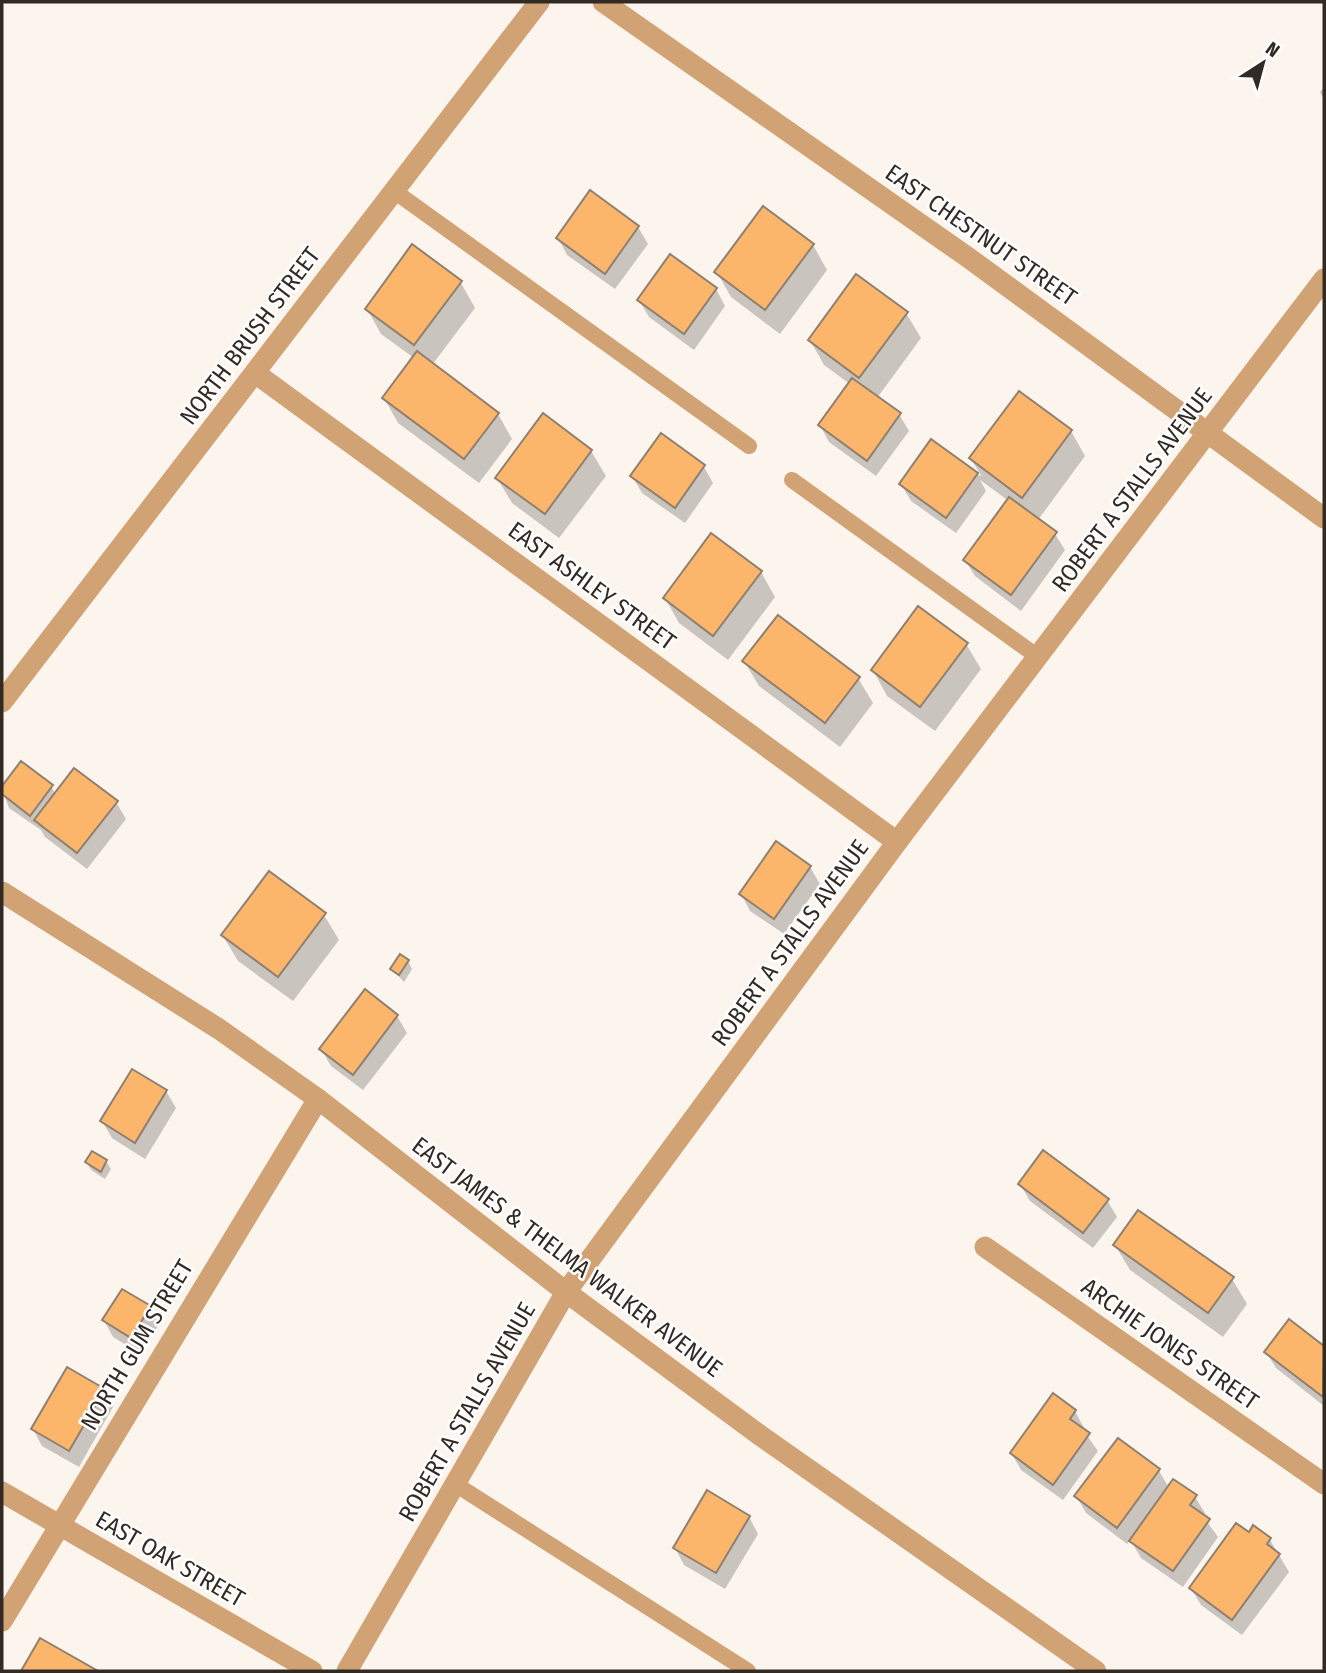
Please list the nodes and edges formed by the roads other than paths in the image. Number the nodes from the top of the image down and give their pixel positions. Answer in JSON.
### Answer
{"nodes":[{"id":1,"x":539,"y":2,"type":"edge"},
{"id":2,"x":603,"y":2,"type":"edge"},
{"id":3,"x":394,"y":191,"type":"junction"},
{"id":4,"x":1324,"y":279,"type":"edge"},
{"id":5,"x":255,"y":373,"type":"junction"},
{"id":6,"x":1210,"y":433,"type":"junction"},
{"id":7,"x":749,"y":446,"type":"dead end"},
{"id":8,"x":792,"y":480,"type":"dead end"},
{"id":9,"x":1324,"y":518,"type":"edge"},
{"id":10,"x":1038,"y":657,"type":"junction"},
{"id":11,"x":2,"y":702,"type":"edge"},
{"id":12,"x":897,"y":842,"type":"junction"},
{"id":13,"x":2,"y":892,"type":"edge"},
{"id":14,"x":318,"y":1099,"type":"junction"},
{"id":15,"x":985,"y":1247,"type":"dead end"},
{"id":16,"x":566,"y":1292,"type":"junction"},
{"id":17,"x":1324,"y":1484,"type":"edge"},
{"id":18,"x":455,"y":1485,"type":"junction"},
{"id":19,"x":2,"y":1492,"type":"edge"},
{"id":20,"x":58,"y":1525,"type":"junction"},
{"id":21,"x":2,"y":1621,"type":"edge"},
{"id":22,"x":312,"y":1671,"type":"edge"},
{"id":23,"x":347,"y":1671,"type":"edge"},
{"id":24,"x":748,"y":1671,"type":"edge"},
{"id":25,"x":1096,"y":1671,"type":"edge"}],
"edges":[{"from":1,"to":3,"type":"street","name":"NORTH BRUSH STREET"},
{"from":2,"to":6,"type":"street","name":"EAST CHESTNUT STREET"},
{"from":3,"to":5,"type":"street","name":"NORTH BRUSH STREET"},
{"from":3,"to":7,"type":"lane"},
{"from":4,"to":6,"type":"street","name":"ROBERT A STALLS AVENUE"},
{"from":5,"to":11,"type":"street","name":"NORTH BRUSH STREET"},
{"from":5,"to":12,"type":"street","name":"EAST ASHLEY STREET"},
{"from":6,"to":9,"type":"street","name":"EAST CHESTNUT STREET"},
{"from":6,"to":10,"type":"street","name":"ROBERT A STALLS AVENUE"},
{"from":8,"to":10,"type":"lane"},
{"from":10,"to":12,"type":"street","name":"ROBERT A STALLS AVENUE"},
{"from":12,"to":16,"type":"street","name":"ROBERT A STALLS AVENUE"},
{"from":13,"to":14,"type":"street","name":"EAST JAMES & THELMA WALKER AVENUE"},
{"from":14,"to":16,"type":"street","name":"EAST JAMES & THELMA WALKER AVENUE"},
{"from":14,"to":20,"type":"street","name":"NORTH GUM STREET"},
{"from":15,"to":17,"type":"street","name":"ARCHIE JONES STREET"},
{"from":16,"to":18,"type":"street","name":"ROBERT A STALLS AVENUE"},
{"from":16,"to":25,"type":"street","name":"EAST JAMES & THELMA WALKER AVENUE"},
{"from":18,"to":23,"type":"street","name":"ROBERT A STALLS AVENUE"},
{"from":18,"to":24,"type":"lane"},
{"from":19,"to":20,"type":"street","name":"EAST OAK STREET"},
{"from":20,"to":21,"type":"street","name":"NORTH GUM STREET"},
{"from":20,"to":22,"type":"street","name":"EAST OAK STREET"}]}
